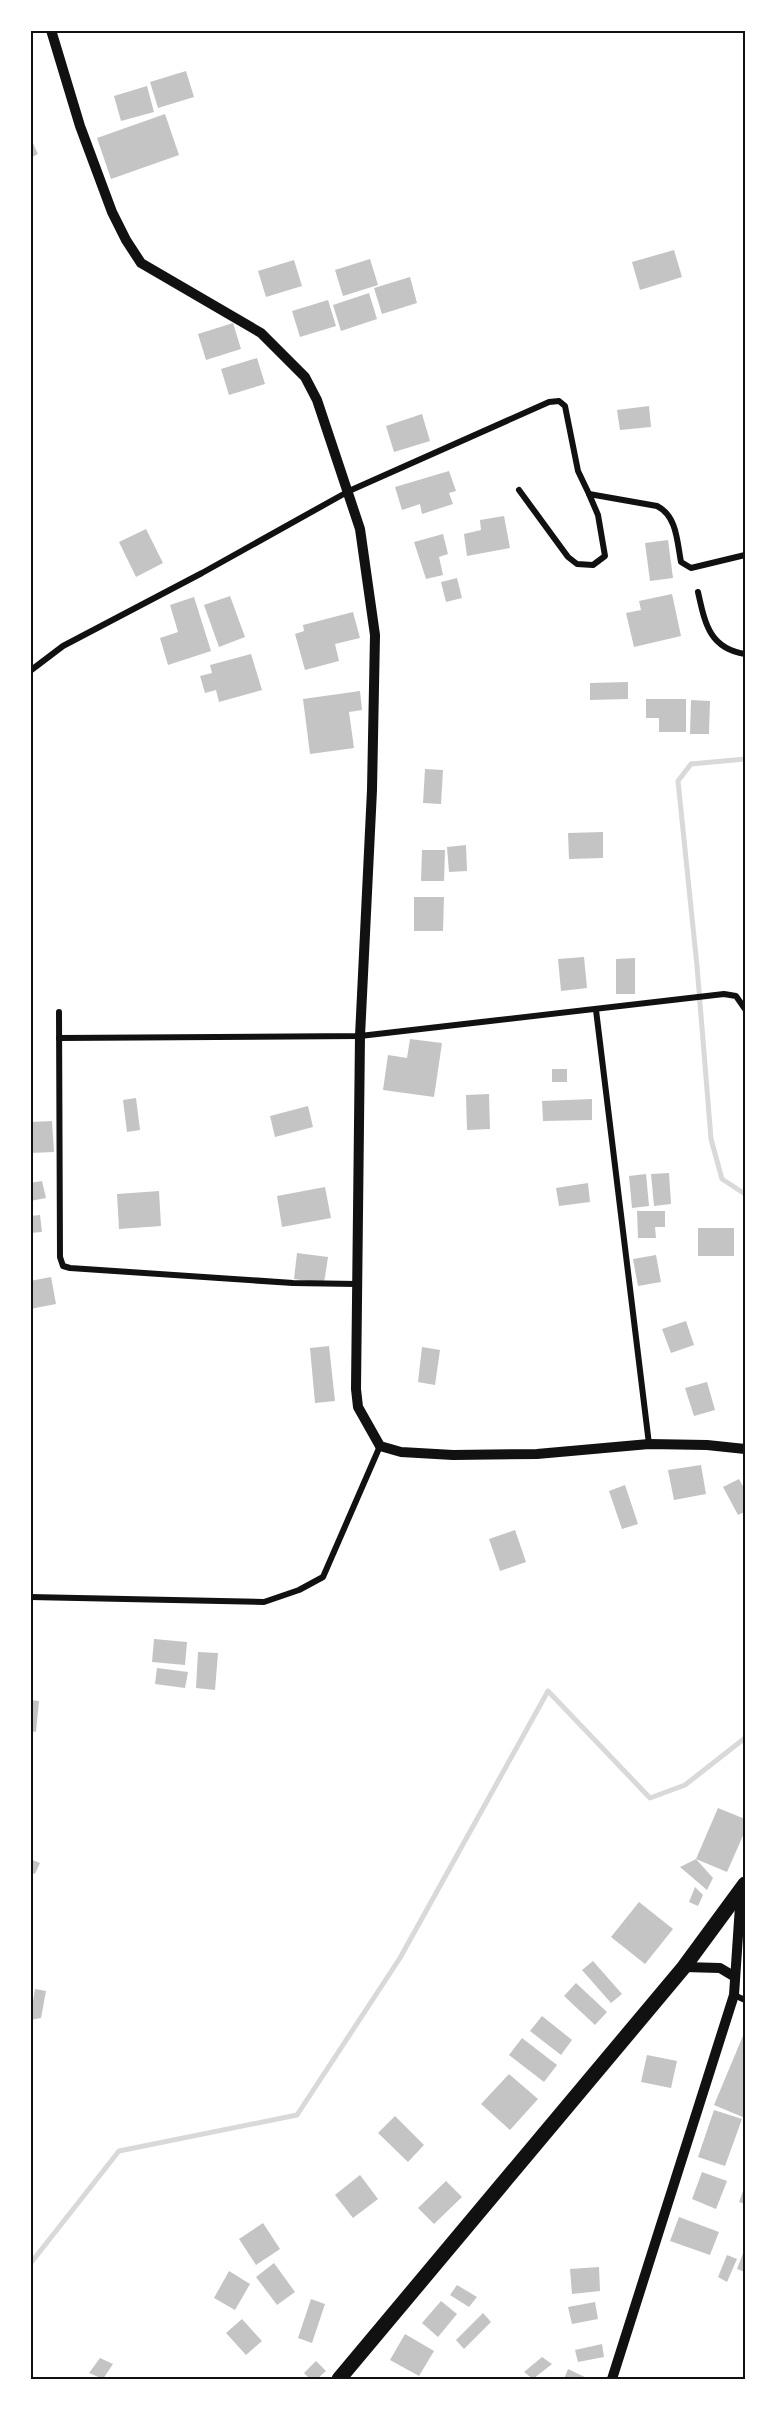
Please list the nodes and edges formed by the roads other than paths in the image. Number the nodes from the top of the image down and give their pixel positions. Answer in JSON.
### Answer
{"nodes":[{"id":1,"x":51,"y":30,"type":"edge"},
{"id":2,"x":519,"y":490,"type":"dead end"},
{"id":3,"x":349,"y":491,"type":"junction"},
{"id":4,"x":589,"y":494,"type":"junction"},
{"id":5,"x":745,"y":555,"type":"edge"},
{"id":6,"x":698,"y":592,"type":"dead end"},
{"id":7,"x":745,"y":654,"type":"edge"},
{"id":8,"x":30,"y":670,"type":"edge"},
{"id":9,"x":745,"y":1009,"type":"edge"},
{"id":10,"x":596,"y":1010,"type":"junction"},
{"id":11,"x":59,"y":1012,"type":"dead end"},
{"id":12,"x":360,"y":1036,"type":"junction"},
{"id":13,"x":59,"y":1038,"type":"junction"},
{"id":14,"x":357,"y":1284,"type":"junction"},
{"id":15,"x":649,"y":1444,"type":"junction"},
{"id":16,"x":380,"y":1446,"type":"junction"},
{"id":17,"x":745,"y":1449,"type":"edge"},
{"id":18,"x":30,"y":1597,"type":"edge"},
{"id":19,"x":743,"y":1887,"type":"edge"},
{"id":20,"x":684,"y":1966,"type":"junction"},
{"id":21,"x":735,"y":1977,"type":"junction"},
{"id":22,"x":734,"y":1995,"type":"junction"},
{"id":23,"x":745,"y":2000,"type":"edge"},
{"id":24,"x":339,"y":2379,"type":"edge"},
{"id":25,"x":612,"y":2379,"type":"edge"}],
"edges":[{"from":1,"to":3,"type":"street"},
{"from":2,"to":4,"type":"street"},
{"from":3,"to":4,"type":"street"},
{"from":3,"to":8,"type":"street"},
{"from":3,"to":12,"type":"street"},
{"from":4,"to":5,"type":"street"},
{"from":6,"to":7,"type":"street"},
{"from":9,"to":10,"type":"street"},
{"from":10,"to":12,"type":"street"},
{"from":10,"to":15,"type":"street"},
{"from":11,"to":13,"type":"street"},
{"from":12,"to":13,"type":"street"},
{"from":12,"to":14,"type":"street"},
{"from":13,"to":14,"type":"street"},
{"from":14,"to":16,"type":"street"},
{"from":15,"to":16,"type":"street"},
{"from":15,"to":17,"type":"street"},
{"from":16,"to":18,"type":"street"},
{"from":19,"to":20,"type":"main road"},
{"from":19,"to":21,"type":"street"},
{"from":20,"to":21,"type":"street"},
{"from":20,"to":24,"type":"main road"},
{"from":21,"to":22,"type":"street"},
{"from":22,"to":23,"type":"street"},
{"from":22,"to":25,"type":"street"}]}
